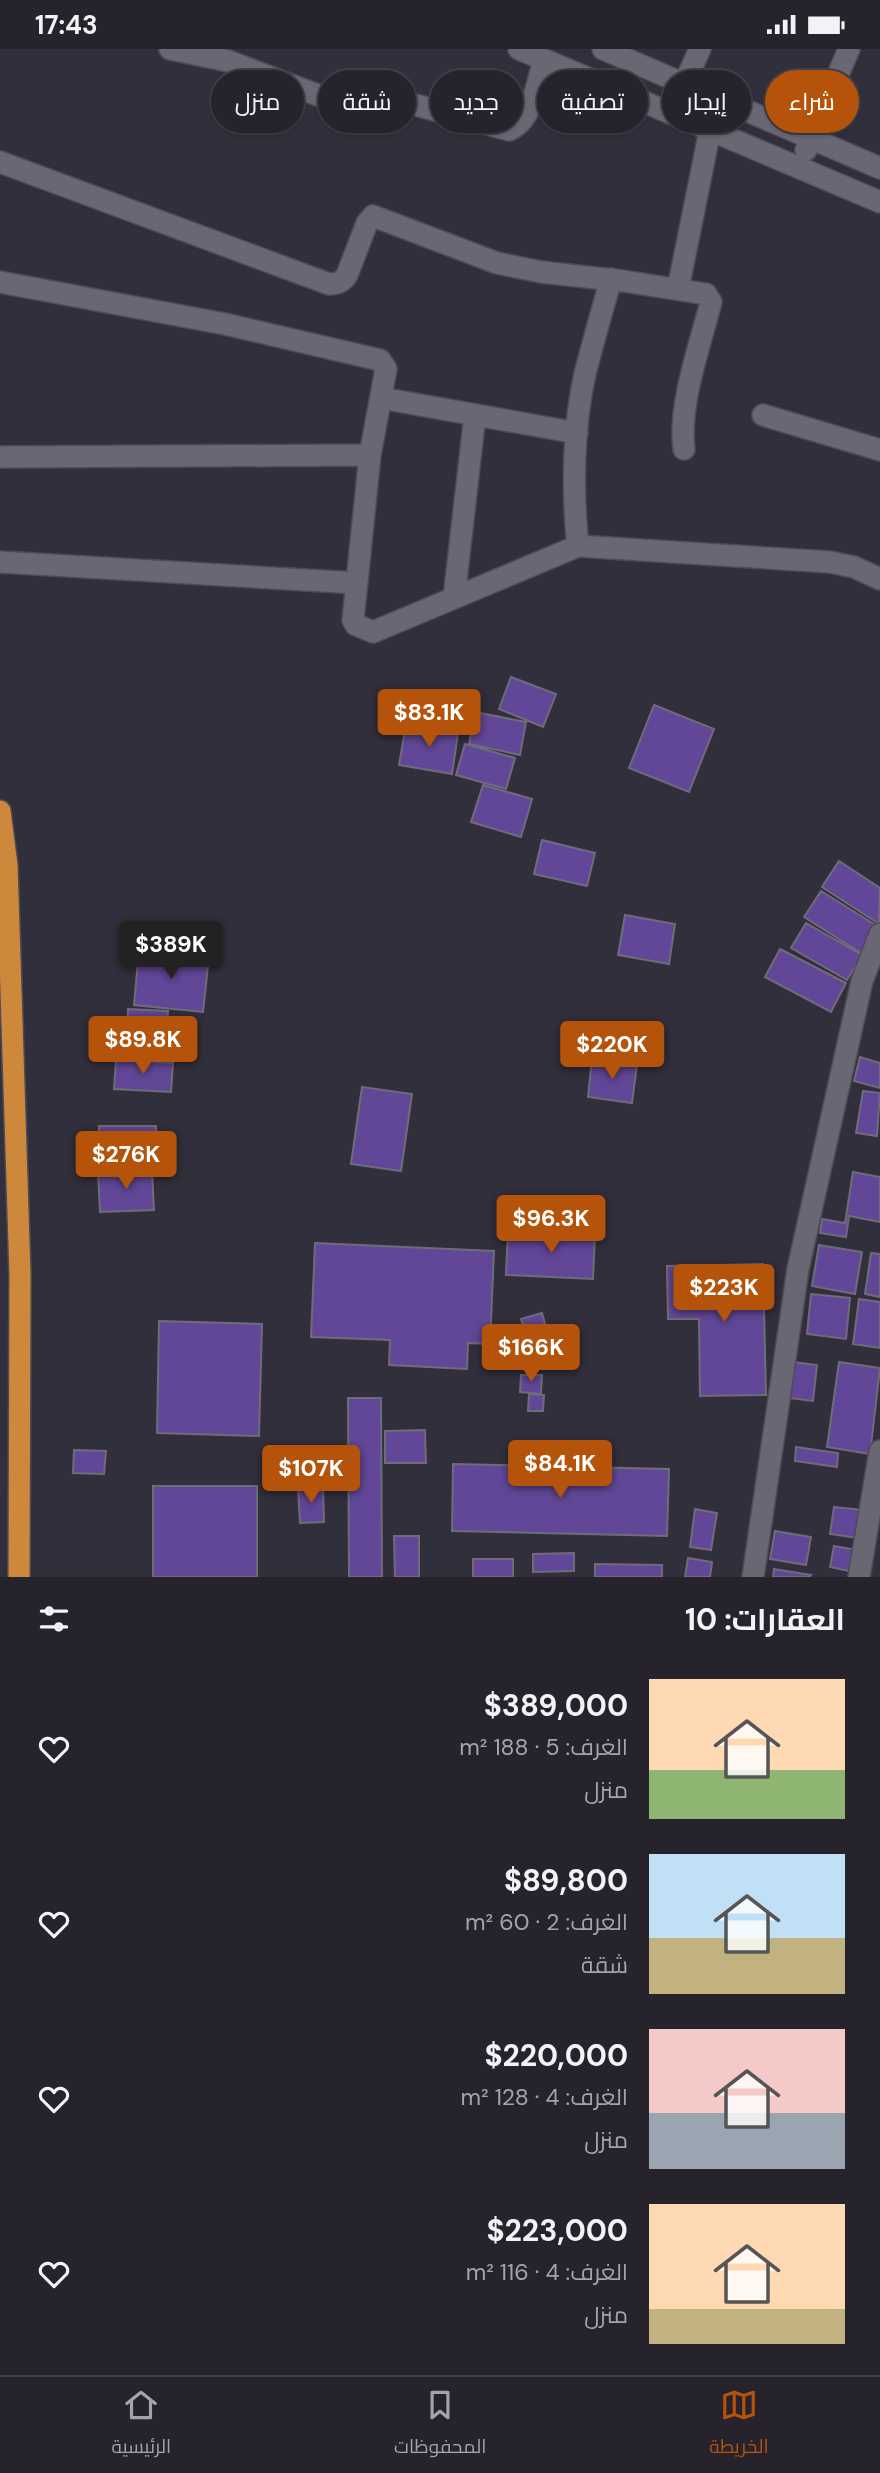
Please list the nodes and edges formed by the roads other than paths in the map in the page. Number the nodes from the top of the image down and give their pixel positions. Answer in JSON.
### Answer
{"nodes":[{"id":1,"x":170,"y":49,"type":"edge"},
{"id":2,"x":519,"y":49,"type":"edge"},
{"id":3,"x":603,"y":49,"type":"edge"},
{"id":4,"x":700,"y":49,"type":"edge"},
{"id":5,"x":849,"y":49,"type":"edge"},
{"id":6,"x":544,"y":59,"type":"junction"},
{"id":7,"x":690,"y":70,"type":"edge"},
{"id":8,"x":662,"y":74,"type":"edge"},
{"id":9,"x":662,"y":109,"type":"edge"},
{"id":10,"x":751,"y":113,"type":"edge"},
{"id":11,"x":709,"y":133,"type":"edge"},
{"id":12,"x":717,"y":133,"type":"edge"},
{"id":13,"x":809,"y":139,"type":"junction"},
{"id":14,"x":0,"y":162,"type":"edge"},
{"id":15,"x":880,"y":168,"type":"edge"},
{"id":16,"x":800,"y":169,"type":"junction"},
{"id":17,"x":880,"y":202,"type":"edge"},
{"id":18,"x":611,"y":279,"type":"junction"},
{"id":19,"x":0,"y":282,"type":"edge"},
{"id":20,"x":678,"y":289,"type":"junction"},
{"id":21,"x":381,"y":398,"type":"junction"},
{"id":22,"x":475,"y":415,"type":"junction"},
{"id":23,"x":763,"y":415,"type":"dead end"},
{"id":24,"x":577,"y":433,"type":"junction"},
{"id":25,"x":684,"y":449,"type":"dead end"},
{"id":26,"x":880,"y":450,"type":"edge"},
{"id":27,"x":370,"y":455,"type":"junction"},
{"id":28,"x":0,"y":457,"type":"edge"},
{"id":29,"x":578,"y":546,"type":"junction"},
{"id":30,"x":0,"y":562,"type":"edge"},
{"id":31,"x":880,"y":579,"type":"edge"},
{"id":32,"x":357,"y":583,"type":"junction"},
{"id":33,"x":454,"y":598,"type":"junction"},
{"id":34,"x":0,"y":811,"type":"edge"},
{"id":35,"x":880,"y":934,"type":"edge"},
{"id":36,"x":880,"y":1451,"type":"edge"},
{"id":37,"x":19,"y":1577,"type":"edge"},
{"id":38,"x":753,"y":1577,"type":"edge"},
{"id":39,"x":859,"y":1577,"type":"edge"}],
"edges":[{"from":1,"to":6,"type":"street"},
{"from":2,"to":6,"type":"street"},
{"from":3,"to":8,"type":"street"},
{"from":4,"to":7,"type":"street"},
{"from":5,"to":13,"type":"street"},
{"from":6,"to":9,"type":"street"},
{"from":10,"to":13,"type":"street"},
{"from":11,"to":20,"type":"street"},
{"from":12,"to":16,"type":"street"},
{"from":13,"to":15,"type":"street"},
{"from":13,"to":16,"type":"street"},
{"from":14,"to":18,"type":"street"},
{"from":16,"to":17,"type":"street"},
{"from":18,"to":20,"type":"street"},
{"from":18,"to":24,"type":"street"},
{"from":19,"to":21,"type":"street"},
{"from":20,"to":25,"type":"street"},
{"from":21,"to":22,"type":"street"},
{"from":21,"to":27,"type":"street"},
{"from":22,"to":24,"type":"street"},
{"from":22,"to":33,"type":"street"},
{"from":23,"to":26,"type":"street"},
{"from":24,"to":29,"type":"street"},
{"from":27,"to":28,"type":"street"},
{"from":27,"to":32,"type":"street"},
{"from":29,"to":31,"type":"street"},
{"from":29,"to":33,"type":"street"},
{"from":30,"to":32,"type":"street"},
{"from":32,"to":33,"type":"street"},
{"from":34,"to":37,"type":"highway"},
{"from":35,"to":38,"type":"street"},
{"from":36,"to":39,"type":"street"}]}
